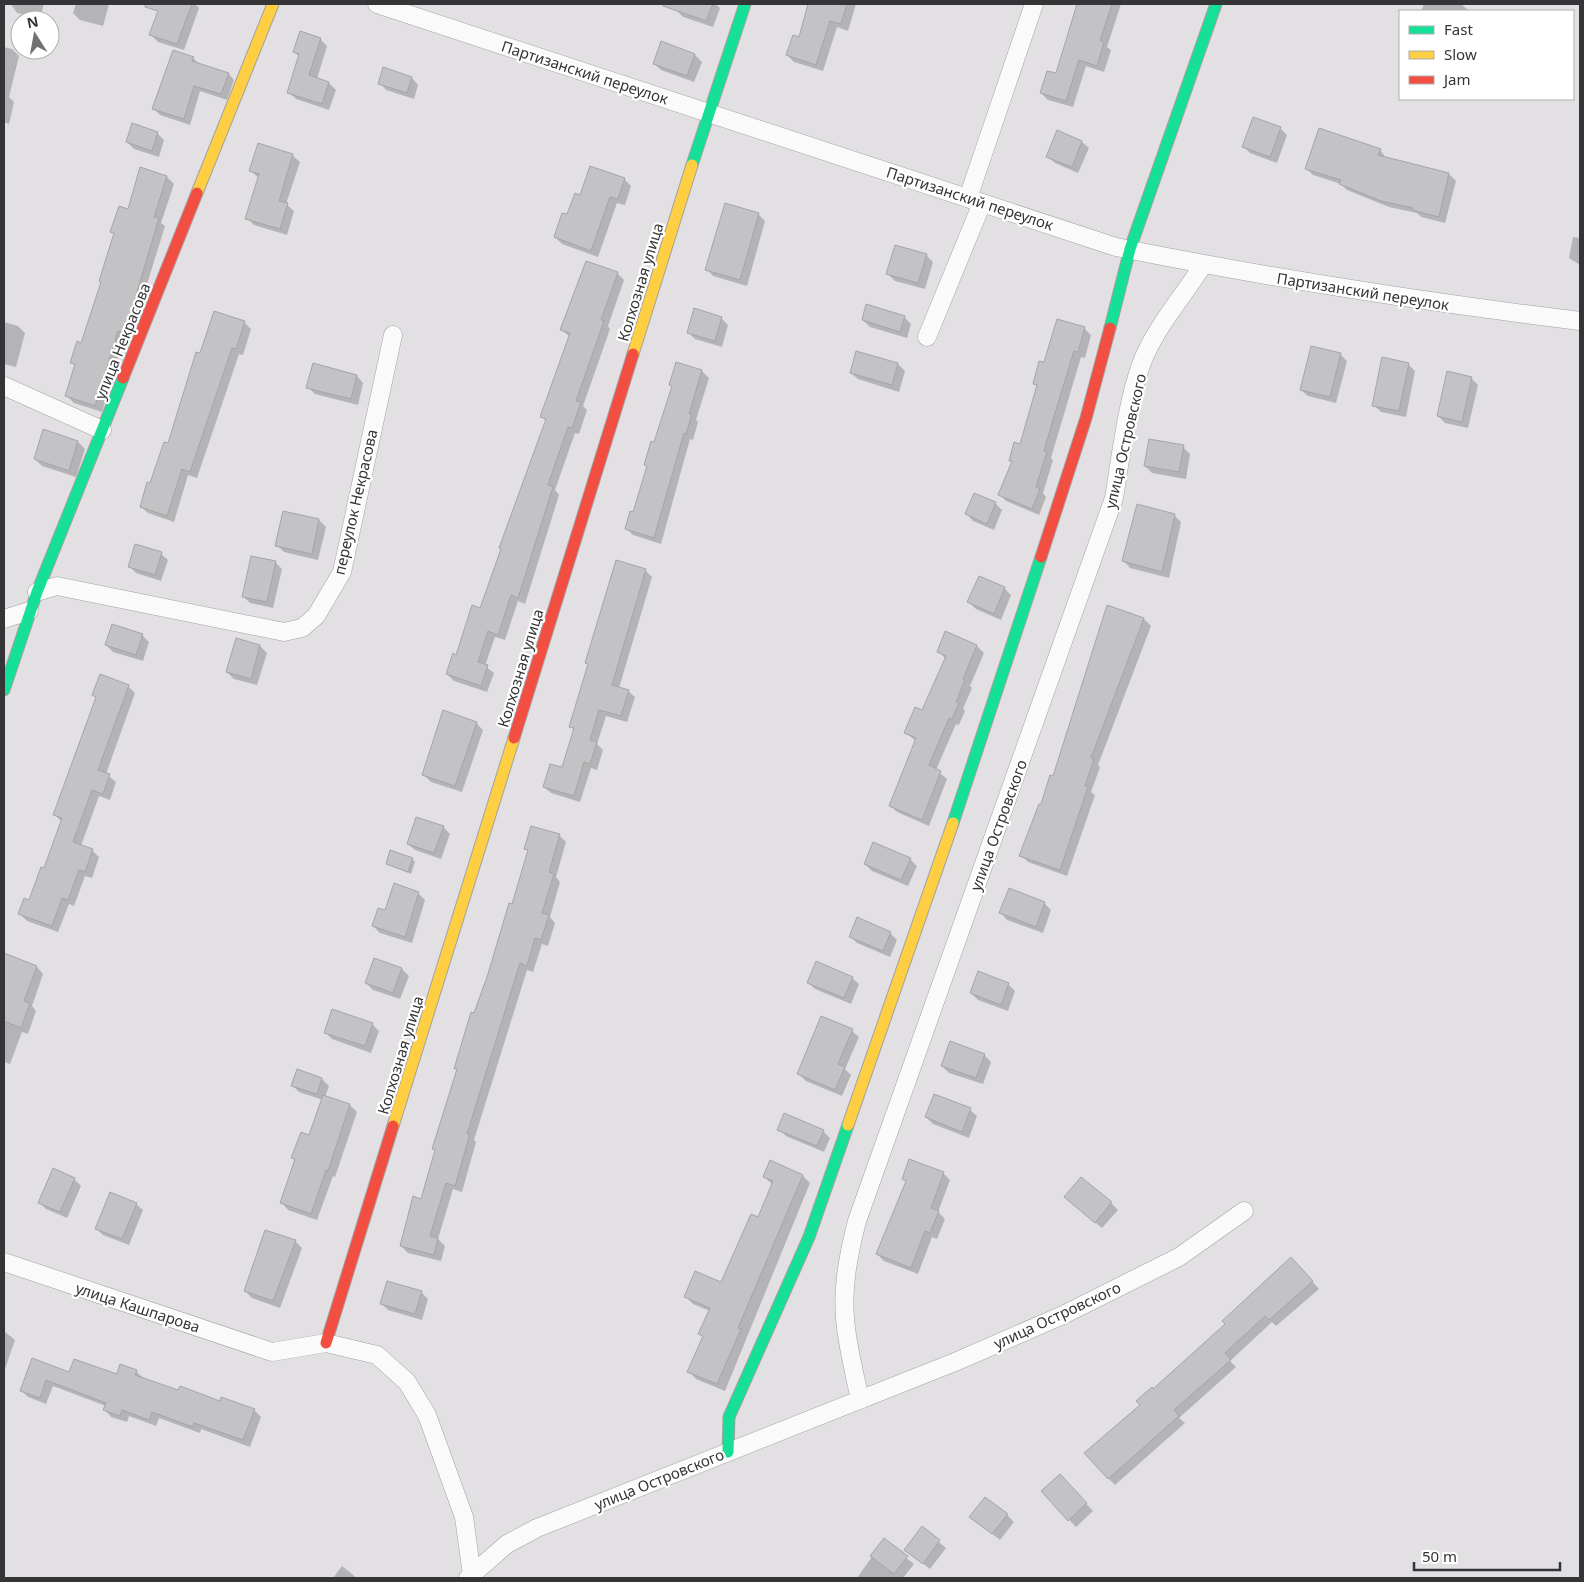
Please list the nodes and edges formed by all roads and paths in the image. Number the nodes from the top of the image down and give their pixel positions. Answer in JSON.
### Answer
{"nodes":[{"id":1,"x":273,"y":4,"type":"edge"},
{"id":2,"x":377,"y":4,"type":"edge"},
{"id":3,"x":745,"y":4,"type":"edge"},
{"id":4,"x":1034,"y":4,"type":"edge"},
{"id":5,"x":1216,"y":4,"type":"edge"},
{"id":6,"x":708,"y":112,"type":"junction"},
{"id":7,"x":975,"y":200,"type":"junction"},
{"id":8,"x":1130,"y":249,"type":"junction"},
{"id":9,"x":1203,"y":265,"type":"junction"},
{"id":10,"x":1580,"y":321,"type":"edge"},
{"id":11,"x":392,"y":335,"type":"dead end"},
{"id":12,"x":927,"y":337,"type":"dead end"},
{"id":13,"x":4,"y":386,"type":"edge"},
{"id":14,"x":102,"y":430,"type":"junction"},
{"id":15,"x":37,"y":592,"type":"junction"},
{"id":16,"x":30,"y":611,"type":"junction"},
{"id":17,"x":4,"y":619,"type":"edge"},
{"id":18,"x":4,"y":690,"type":"edge"},
{"id":19,"x":1244,"y":1211,"type":"dead end"},
{"id":20,"x":4,"y":1262,"type":"edge"},
{"id":21,"x":326,"y":1343,"type":"junction"},
{"id":22,"x":860,"y":1400,"type":"junction"},
{"id":23,"x":728,"y":1452,"type":"junction"},
{"id":24,"x":470,"y":1577,"type":"edge"}],
"edges":[{"from":1,"to":14,"type":"street","name":"улица Некрасова"},
{"from":2,"to":6,"type":"street","name":"Партизанский переулок"},
{"from":3,"to":6,"type":"street","name":"Колхозная улица"},
{"from":4,"to":7,"type":"street"},
{"from":5,"to":8,"type":"street"},
{"from":6,"to":7,"type":"street","name":"Партизанский переулок"},
{"from":6,"to":21,"type":"street","name":"Колхозная улица"},
{"from":7,"to":8,"type":"street","name":"Партизанский переулок"},
{"from":7,"to":12,"type":"street"},
{"from":8,"to":9,"type":"street","name":"Партизанский переулок"},
{"from":8,"to":23,"type":"street"},
{"from":9,"to":10,"type":"street","name":"Партизанский переулок"},
{"from":9,"to":22,"type":"street","name":"улица Островского"},
{"from":11,"to":15,"type":"street","name":"переулок Некрасова"},
{"from":13,"to":14,"type":"street"},
{"from":14,"to":15,"type":"street","name":"улица Некрасова"},
{"from":15,"to":16,"type":"street","name":"улица Некрасова"},
{"from":16,"to":17,"type":"street"},
{"from":16,"to":18,"type":"street","name":"улица Некрасова"},
{"from":19,"to":22,"type":"street","name":"улица Островского"},
{"from":20,"to":21,"type":"street","name":"улица Кашпарова"},
{"from":21,"to":24,"type":"street"},
{"from":22,"to":23,"type":"street","name":"улица Островского"},
{"from":23,"to":24,"type":"street","name":"улица Островского"}]}
